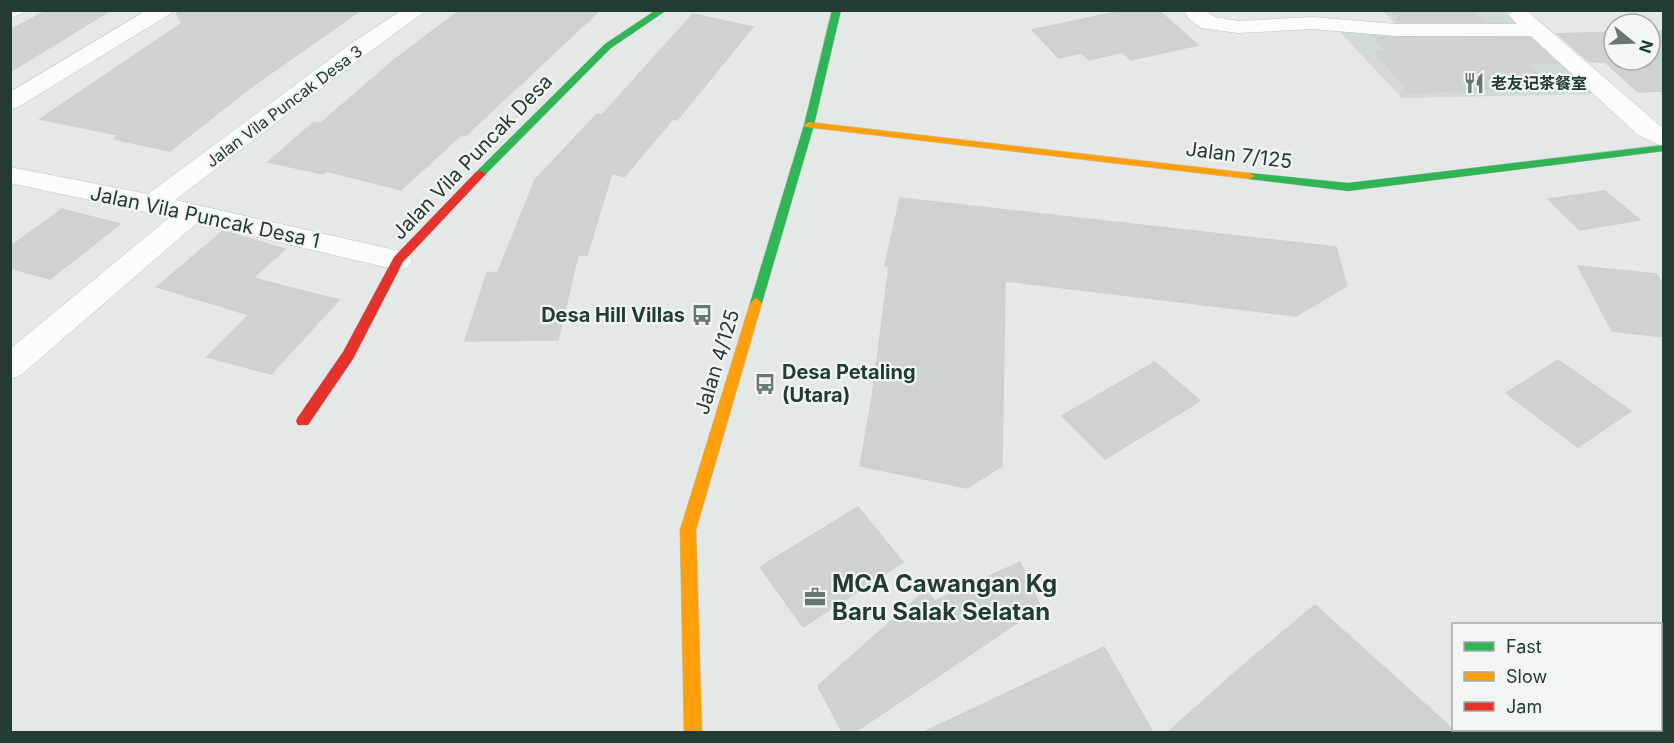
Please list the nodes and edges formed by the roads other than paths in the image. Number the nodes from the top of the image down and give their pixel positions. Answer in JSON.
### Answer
{"nodes":[{"id":1,"x":163,"y":10,"type":"edge"},
{"id":2,"x":417,"y":10,"type":"edge"},
{"id":3,"x":663,"y":10,"type":"edge"},
{"id":4,"x":837,"y":10,"type":"edge"},
{"id":5,"x":1194,"y":10,"type":"edge"},
{"id":6,"x":1377,"y":10,"type":"edge"},
{"id":7,"x":1515,"y":10,"type":"edge"},
{"id":8,"x":1396,"y":30,"type":"junction"},
{"id":9,"x":1536,"y":30,"type":"junction"},
{"id":10,"x":10,"y":102,"type":"edge"},
{"id":11,"x":809,"y":126,"type":"junction"},
{"id":12,"x":1658,"y":132,"type":"edge"},
{"id":13,"x":1664,"y":148,"type":"edge"},
{"id":14,"x":10,"y":175,"type":"edge"},
{"id":15,"x":153,"y":204,"type":"junction"},
{"id":16,"x":192,"y":213,"type":"junction"},
{"id":17,"x":398,"y":260,"type":"junction"},
{"id":18,"x":10,"y":367,"type":"edge"},
{"id":19,"x":303,"y":421,"type":"dead end"},
{"id":20,"x":693,"y":732,"type":"edge"}],
"edges":[{"from":1,"to":10,"type":"street"},
{"from":2,"to":15,"type":"street","name":"Jalan Vila Puncak Desa 3"},
{"from":3,"to":17,"type":"street","name":"Jalan Vila Puncak Desa"},
{"from":4,"to":11,"type":"street","name":"Jalan 4/125"},
{"from":5,"to":8,"type":"street"},
{"from":6,"to":8,"type":"street"},
{"from":7,"to":9,"type":"street"},
{"from":8,"to":9,"type":"street"},
{"from":9,"to":12,"type":"street"},
{"from":11,"to":13,"type":"street","name":"Jalan 7/125"},
{"from":11,"to":20,"type":"street","name":"Jalan 4/125"},
{"from":14,"to":15,"type":"street","name":"Jalan Vila Puncak Desa 1"},
{"from":15,"to":16,"type":"street","name":"Jalan Vila Puncak Desa 1"},
{"from":16,"to":17,"type":"street","name":"Jalan Vila Puncak Desa 1"},
{"from":16,"to":18,"type":"street"},
{"from":17,"to":19,"type":"street","name":"Jalan Vila Puncak Desa"}]}
